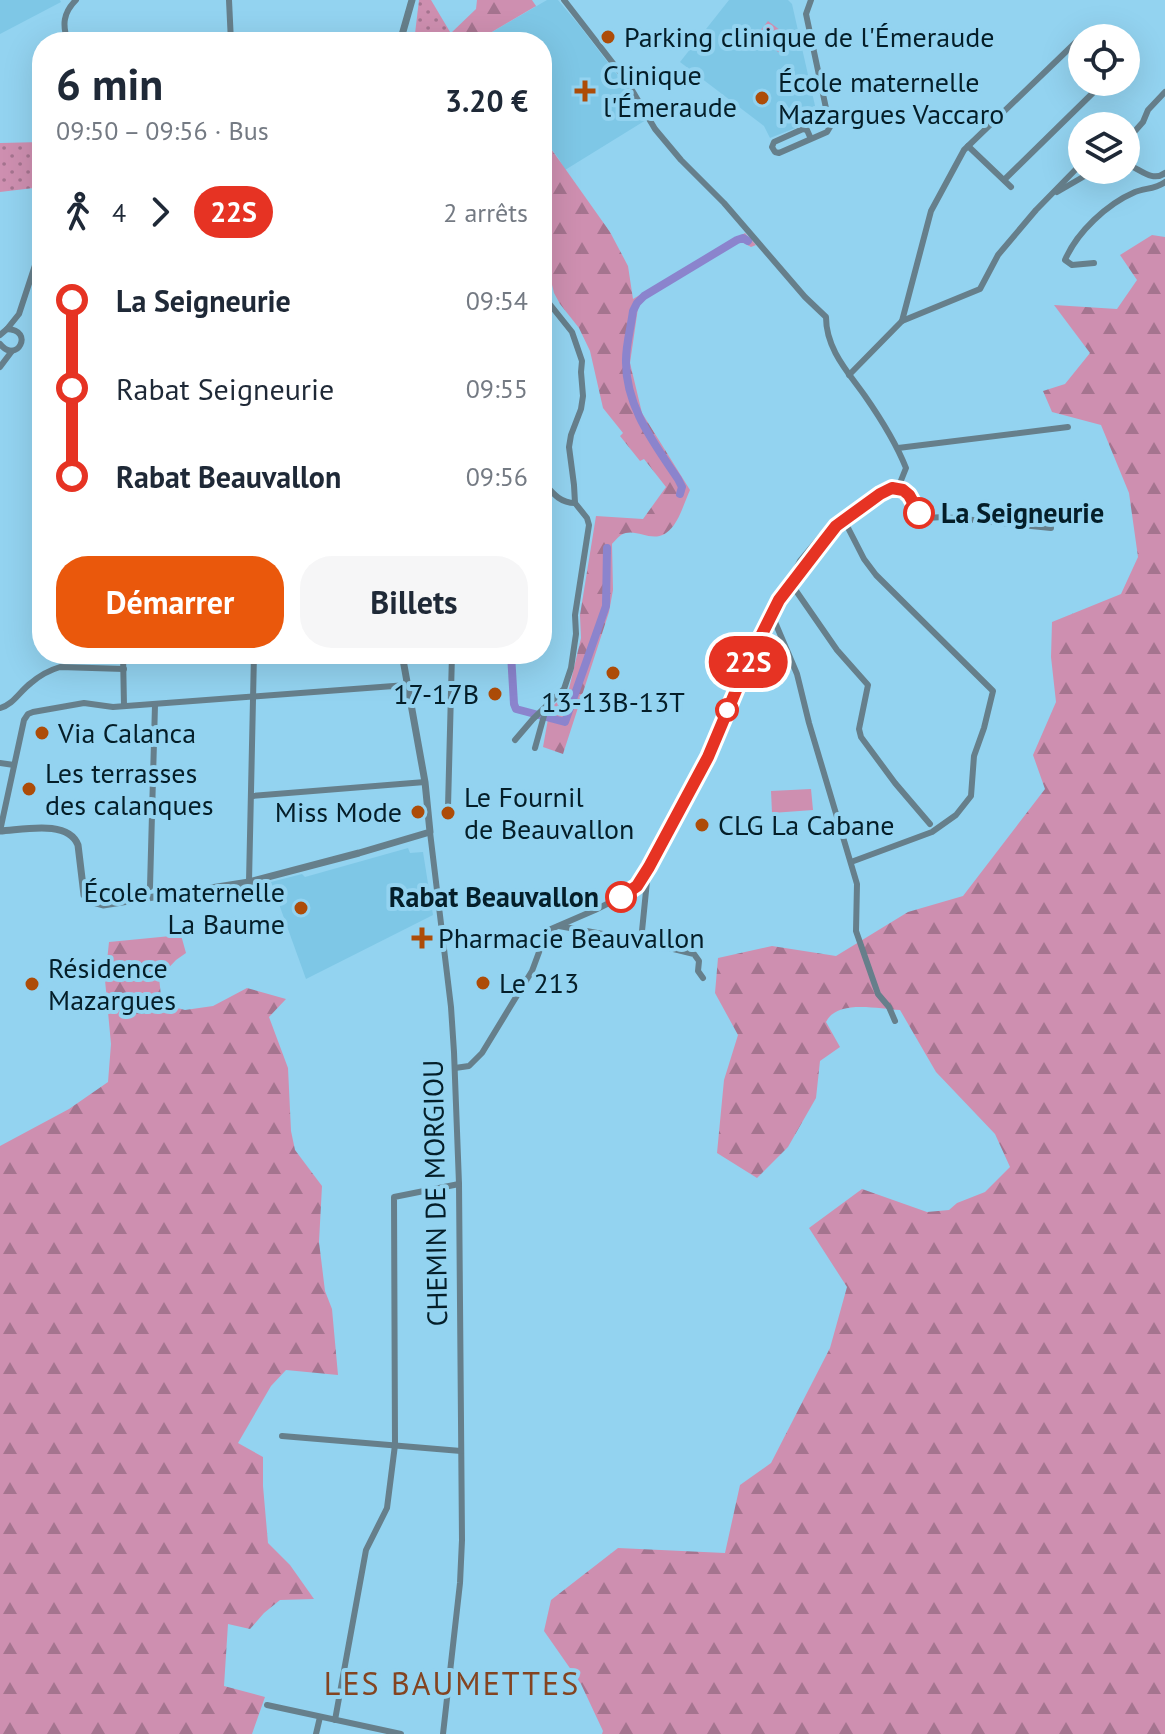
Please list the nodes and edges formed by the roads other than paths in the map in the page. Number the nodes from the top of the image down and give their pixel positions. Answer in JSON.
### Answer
{"nodes":[{"id":1,"x":76,"y":0,"type":"edge"},
{"id":2,"x":229,"y":0,"type":"edge"},
{"id":3,"x":412,"y":0,"type":"edge"},
{"id":4,"x":564,"y":0,"type":"edge"},
{"id":5,"x":811,"y":0,"type":"edge"},
{"id":6,"x":65,"y":32,"type":"edge"},
{"id":7,"x":231,"y":32,"type":"edge"},
{"id":8,"x":403,"y":32,"type":"edge"},
{"id":9,"x":1068,"y":50,"type":"edge"},
{"id":10,"x":1165,"y":92,"type":"edge"},
{"id":11,"x":1090,"y":96,"type":"edge"},
{"id":12,"x":1140,"y":125,"type":"edge"},
{"id":13,"x":811,"y":139,"type":"junction"},
{"id":14,"x":968,"y":146,"type":"junction"},
{"id":15,"x":1140,"y":171,"type":"edge"},
{"id":16,"x":1165,"y":173,"type":"edge"},
{"id":17,"x":1068,"y":177,"type":"edge"},
{"id":18,"x":1004,"y":180,"type":"junction"},
{"id":19,"x":1165,"y":182,"type":"edge"},
{"id":20,"x":1071,"y":184,"type":"edge"},
{"id":21,"x":1011,"y":187,"type":"dead end"},
{"id":22,"x":1050,"y":196,"type":"junction"},
{"id":23,"x":1094,"y":263,"type":"dead end"},
{"id":24,"x":32,"y":274,"type":"edge"},
{"id":25,"x":552,"y":308,"type":"edge"},
{"id":26,"x":19,"y":314,"type":"junction"},
{"id":27,"x":902,"y":321,"type":"junction"},
{"id":28,"x":7,"y":329,"type":"junction"},
{"id":29,"x":20,"y":334,"type":"junction"},
{"id":30,"x":0,"y":335,"type":"edge"},
{"id":31,"x":5,"y":348,"type":"edge"},
{"id":32,"x":0,"y":367,"type":"edge"},
{"id":33,"x":849,"y":375,"type":"junction"},
{"id":34,"x":1068,"y":427,"type":"dead end"},
{"id":35,"x":898,"y":448,"type":"junction"},
{"id":36,"x":898,"y":488,"type":"junction"},
{"id":37,"x":552,"y":492,"type":"edge"},
{"id":38,"x":575,"y":503,"type":"junction"},
{"id":39,"x":844,"y":520,"type":"junction"},
{"id":40,"x":1051,"y":528,"type":"dead end"},
{"id":41,"x":790,"y":583,"type":"junction"},
{"id":42,"x":772,"y":614,"type":"junction"},
{"id":43,"x":760,"y":636,"type":"junction"},
{"id":44,"x":780,"y":649,"type":"junction"},
{"id":45,"x":753,"y":651,"type":"junction"},
{"id":46,"x":789,"y":654,"type":"junction"},
{"id":47,"x":124,"y":664,"type":"edge"},
{"id":48,"x":254,"y":664,"type":"edge"},
{"id":49,"x":404,"y":664,"type":"edge"},
{"id":50,"x":452,"y":664,"type":"edge"},
{"id":51,"x":124,"y":669,"type":"junction"},
{"id":52,"x":407,"y":685,"type":"junction"},
{"id":53,"x":253,"y":697,"type":"junction"},
{"id":54,"x":155,"y":705,"type":"junction"},
{"id":55,"x":547,"y":705,"type":"junction"},
{"id":56,"x":124,"y":706,"type":"junction"},
{"id":57,"x":0,"y":708,"type":"edge"},
{"id":58,"x":515,"y":740,"type":"dead end"},
{"id":59,"x":535,"y":748,"type":"dead end"},
{"id":60,"x":0,"y":763,"type":"edge"},
{"id":61,"x":14,"y":765,"type":"junction"},
{"id":62,"x":425,"y":782,"type":"junction"},
{"id":63,"x":252,"y":796,"type":"junction"},
{"id":64,"x":448,"y":807,"type":"dead end"},
{"id":65,"x":930,"y":824,"type":"dead end"},
{"id":66,"x":0,"y":831,"type":"edge"},
{"id":67,"x":430,"y":832,"type":"junction"},
{"id":68,"x":851,"y":862,"type":"junction"},
{"id":69,"x":649,"y":867,"type":"junction"},
{"id":70,"x":249,"y":882,"type":"junction"},
{"id":71,"x":150,"y":887,"type":"dead end"},
{"id":72,"x":559,"y":926,"type":"junction"},
{"id":73,"x":641,"y":941,"type":"junction"},
{"id":74,"x":703,"y":978,"type":"dead end"},
{"id":75,"x":895,"y":1021,"type":"dead end"},
{"id":76,"x":455,"y":1068,"type":"junction"},
{"id":77,"x":459,"y":1184,"type":"junction"},
{"id":78,"x":282,"y":1436,"type":"dead end"},
{"id":79,"x":395,"y":1445,"type":"junction"},
{"id":80,"x":461,"y":1451,"type":"junction"},
{"id":81,"x":267,"y":1705,"type":"dead end"},
{"id":82,"x":320,"y":1717,"type":"junction"},
{"id":83,"x":335,"y":1720,"type":"junction"},
{"id":84,"x":374,"y":1731,"type":"edge"},
{"id":85,"x":316,"y":1734,"type":"edge"},
{"id":86,"x":401,"y":1734,"type":"edge"},
{"id":87,"x":443,"y":1734,"type":"edge"}],
"edges":[{"from":1,"to":6,"type":"street"},
{"from":2,"to":7,"type":"street"},
{"from":3,"to":8,"type":"street"},
{"from":4,"to":33,"type":"street"},
{"from":5,"to":13,"type":"street"},
{"from":9,"to":14,"type":"street"},
{"from":10,"to":12,"type":"street"},
{"from":11,"to":18,"type":"street"},
{"from":13,"to":13,"type":"street"},
{"from":14,"to":18,"type":"street"},
{"from":14,"to":27,"type":"street"},
{"from":15,"to":16,"type":"street"},
{"from":17,"to":22,"type":"street"},
{"from":18,"to":21,"type":"street"},
{"from":19,"to":23,"type":"street"},
{"from":20,"to":22,"type":"street"},
{"from":22,"to":27,"type":"street"},
{"from":24,"to":26,"type":"street"},
{"from":25,"to":38,"type":"street"},
{"from":26,"to":28,"type":"street"},
{"from":26,"to":29,"type":"street"},
{"from":27,"to":33,"type":"street"},
{"from":28,"to":29,"type":"street"},
{"from":28,"to":30,"type":"street"},
{"from":29,"to":31,"type":"street"},
{"from":31,"to":32,"type":"street"},
{"from":33,"to":35,"type":"street"},
{"from":34,"to":35,"type":"street"},
{"from":35,"to":36,"type":"street"},
{"from":36,"to":39,"type":"street"},
{"from":36,"to":40,"type":"street"},
{"from":37,"to":38,"type":"street"},
{"from":38,"to":55,"type":"street"},
{"from":39,"to":41,"type":"street"},
{"from":39,"to":68,"type":"street"},
{"from":41,"to":42,"type":"street"},
{"from":41,"to":65,"type":"street"},
{"from":42,"to":43,"type":"street"},
{"from":42,"to":46,"type":"street"},
{"from":43,"to":44,"type":"street"},
{"from":43,"to":45,"type":"street"},
{"from":44,"to":45,"type":"street"},
{"from":44,"to":46,"type":"street"},
{"from":45,"to":69,"type":"street"},
{"from":46,"to":68,"type":"street"},
{"from":47,"to":51,"type":"street"},
{"from":48,"to":53,"type":"street"},
{"from":49,"to":52,"type":"street","name":"CHEMIN DE MORGIOU"},
{"from":50,"to":64,"type":"street"},
{"from":51,"to":56,"type":"street"},
{"from":51,"to":57,"type":"street"},
{"from":52,"to":53,"type":"street"},
{"from":52,"to":62,"type":"street","name":"CHEMIN DE MORGIOU"},
{"from":53,"to":54,"type":"street"},
{"from":53,"to":63,"type":"street"},
{"from":54,"to":56,"type":"street"},
{"from":54,"to":71,"type":"street"},
{"from":55,"to":58,"type":"street"},
{"from":55,"to":59,"type":"street"},
{"from":56,"to":61,"type":"street"},
{"from":60,"to":61,"type":"street"},
{"from":61,"to":66,"type":"street"},
{"from":62,"to":63,"type":"street"},
{"from":62,"to":67,"type":"street","name":"CHEMIN DE MORGIOU"},
{"from":63,"to":70,"type":"street"},
{"from":66,"to":70,"type":"street"},
{"from":67,"to":70,"type":"street"},
{"from":67,"to":76,"type":"street","name":"CHEMIN DE MORGIOU"},
{"from":68,"to":75,"type":"street"},
{"from":69,"to":72,"type":"street"},
{"from":69,"to":73,"type":"street"},
{"from":72,"to":73,"type":"street"},
{"from":72,"to":76,"type":"street"},
{"from":73,"to":74,"type":"street"},
{"from":76,"to":77,"type":"street","name":"CHEMIN DE MORGIOU"},
{"from":77,"to":79,"type":"street"},
{"from":77,"to":80,"type":"street","name":"CHEMIN DE MORGIOU"},
{"from":78,"to":79,"type":"street"},
{"from":79,"to":80,"type":"street"},
{"from":79,"to":83,"type":"street"},
{"from":80,"to":87,"type":"street","name":"CHEMIN DE MORGIOU"},
{"from":81,"to":82,"type":"street"},
{"from":82,"to":83,"type":"street"},
{"from":82,"to":85,"type":"street"},
{"from":83,"to":84,"type":"street"},
{"from":84,"to":86,"type":"street"}]}
